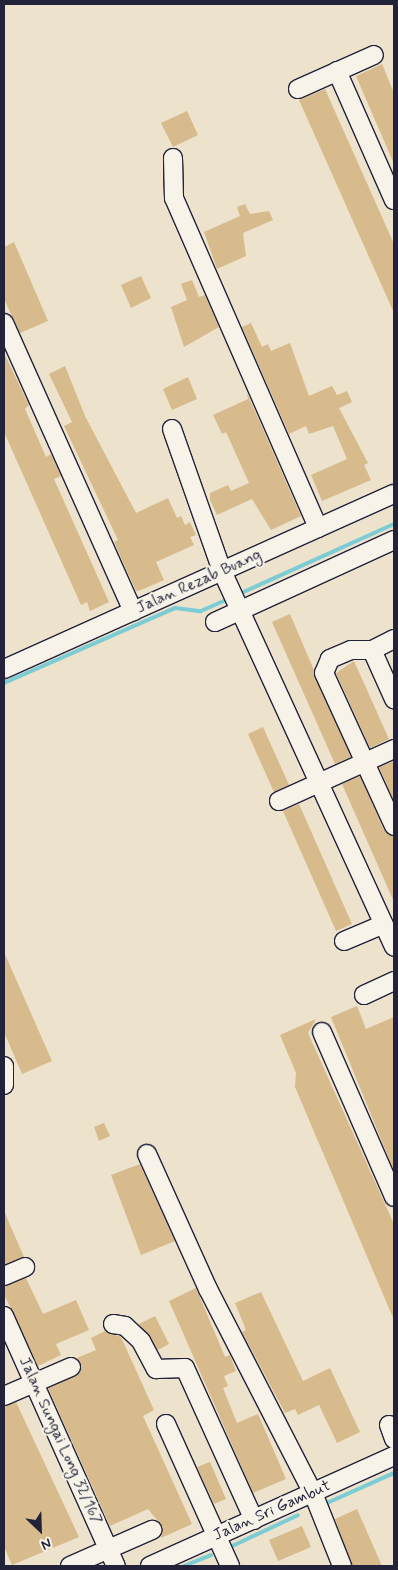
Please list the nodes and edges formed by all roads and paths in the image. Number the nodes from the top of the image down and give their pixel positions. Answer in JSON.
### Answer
{"nodes":[{"id":1,"x":374,"y":55,"type":"dead end"},
{"id":2,"x":338,"y":71,"type":"junction"},
{"id":3,"x":298,"y":88,"type":"dead end"},
{"id":4,"x":174,"y":158,"type":"dead end"},
{"id":5,"x":394,"y":200,"type":"edge"},
{"id":6,"x":4,"y":323,"type":"edge"},
{"id":7,"x":172,"y":428,"type":"dead end"},
{"id":8,"x":394,"y":494,"type":"edge"},
{"id":9,"x":318,"y":528,"type":"junction"},
{"id":10,"x":394,"y":540,"type":"edge"},
{"id":11,"x":222,"y":572,"type":"junction"},
{"id":12,"x":237,"y":599,"type":"junction"},
{"id":13,"x":133,"y":611,"type":"junction"},
{"id":14,"x":215,"y":622,"type":"dead end"},
{"id":15,"x":394,"y":639,"type":"edge"},
{"id":16,"x":372,"y":650,"type":"junction"},
{"id":17,"x":4,"y":669,"type":"edge"},
{"id":18,"x":394,"y":699,"type":"edge"},
{"id":19,"x":394,"y":749,"type":"edge"},
{"id":20,"x":365,"y":762,"type":"junction"},
{"id":21,"x":320,"y":782,"type":"junction"},
{"id":22,"x":279,"y":801,"type":"dead end"},
{"id":23,"x":394,"y":826,"type":"edge"},
{"id":24,"x":384,"y":924,"type":"junction"},
{"id":25,"x":344,"y":941,"type":"dead end"},
{"id":26,"x":394,"y":945,"type":"edge"},
{"id":27,"x":394,"y":981,"type":"edge"},
{"id":28,"x":364,"y":995,"type":"dead end"},
{"id":29,"x":322,"y":1032,"type":"dead end"},
{"id":30,"x":147,"y":1154,"type":"dead end"},
{"id":31,"x":394,"y":1197,"type":"edge"},
{"id":32,"x":25,"y":1267,"type":"dead end"},
{"id":33,"x":4,"y":1276,"type":"edge"},
{"id":34,"x":4,"y":1316,"type":"edge"},
{"id":35,"x":113,"y":1324,"type":"dead end"},
{"id":36,"x":71,"y":1367,"type":"dead end"},
{"id":37,"x":34,"y":1384,"type":"junction"},
{"id":38,"x":4,"y":1396,"type":"edge"},
{"id":39,"x":166,"y":1424,"type":"dead end"},
{"id":40,"x":394,"y":1456,"type":"edge"},
{"id":41,"x":308,"y":1496,"type":"junction"},
{"id":42,"x":254,"y":1520,"type":"junction"},
{"id":43,"x":152,"y":1530,"type":"dead end"},
{"id":44,"x":214,"y":1538,"type":"junction"},
{"id":45,"x":108,"y":1549,"type":"junction"},
{"id":46,"x":70,"y":1566,"type":"edge"},
{"id":47,"x":116,"y":1566,"type":"edge"},
{"id":48,"x":150,"y":1566,"type":"edge"},
{"id":49,"x":230,"y":1566,"type":"edge"},
{"id":50,"x":331,"y":1566,"type":"edge"},
{"id":51,"x":342,"y":1566,"type":"edge"}],
"edges":[{"from":1,"to":2,"type":"street"},
{"from":2,"to":3,"type":"street"},
{"from":2,"to":5,"type":"street"},
{"from":4,"to":9,"type":"street"},
{"from":6,"to":13,"type":"street"},
{"from":7,"to":11,"type":"street"},
{"from":8,"to":9,"type":"street","name":"Jalan Rezab Buang"},
{"from":9,"to":11,"type":"street","name":"Jalan Rezab Buang"},
{"from":10,"to":12,"type":"street"},
{"from":11,"to":12,"type":"street"},
{"from":11,"to":13,"type":"street","name":"Jalan Rezab Buang"},
{"from":12,"to":14,"type":"street"},
{"from":12,"to":21,"type":"street"},
{"from":13,"to":17,"type":"street","name":"Jalan Rezab Buang"},
{"from":15,"to":16,"type":"street"},
{"from":16,"to":18,"type":"street"},
{"from":16,"to":20,"type":"street"},
{"from":19,"to":20,"type":"street"},
{"from":20,"to":21,"type":"street"},
{"from":20,"to":23,"type":"street"},
{"from":21,"to":22,"type":"street"},
{"from":21,"to":24,"type":"street"},
{"from":24,"to":25,"type":"street"},
{"from":24,"to":26,"type":"street"},
{"from":27,"to":28,"type":"street"},
{"from":29,"to":31,"type":"street"},
{"from":30,"to":41,"type":"street"},
{"from":32,"to":33,"type":"street"},
{"from":34,"to":37,"type":"street","name":"Jalan Sungai Long 32/167"},
{"from":35,"to":42,"type":"street"},
{"from":36,"to":37,"type":"street"},
{"from":37,"to":38,"type":"street"},
{"from":37,"to":45,"type":"street","name":"Jalan Sungai Long 32/167"},
{"from":39,"to":44,"type":"street"},
{"from":40,"to":41,"type":"street","name":"Jalan Sri Gambut"},
{"from":41,"to":42,"type":"street","name":"Jalan Sri Gambut"},
{"from":41,"to":50,"type":"street"},
{"from":41,"to":51,"type":"street"},
{"from":42,"to":44,"type":"street","name":"Jalan Sri Gambut"},
{"from":43,"to":45,"type":"street"},
{"from":44,"to":48,"type":"street","name":"Jalan Sri Gambut"},
{"from":44,"to":49,"type":"street"},
{"from":45,"to":46,"type":"street"},
{"from":45,"to":47,"type":"street","name":"Jalan Sungai Long 32/167"}]}
